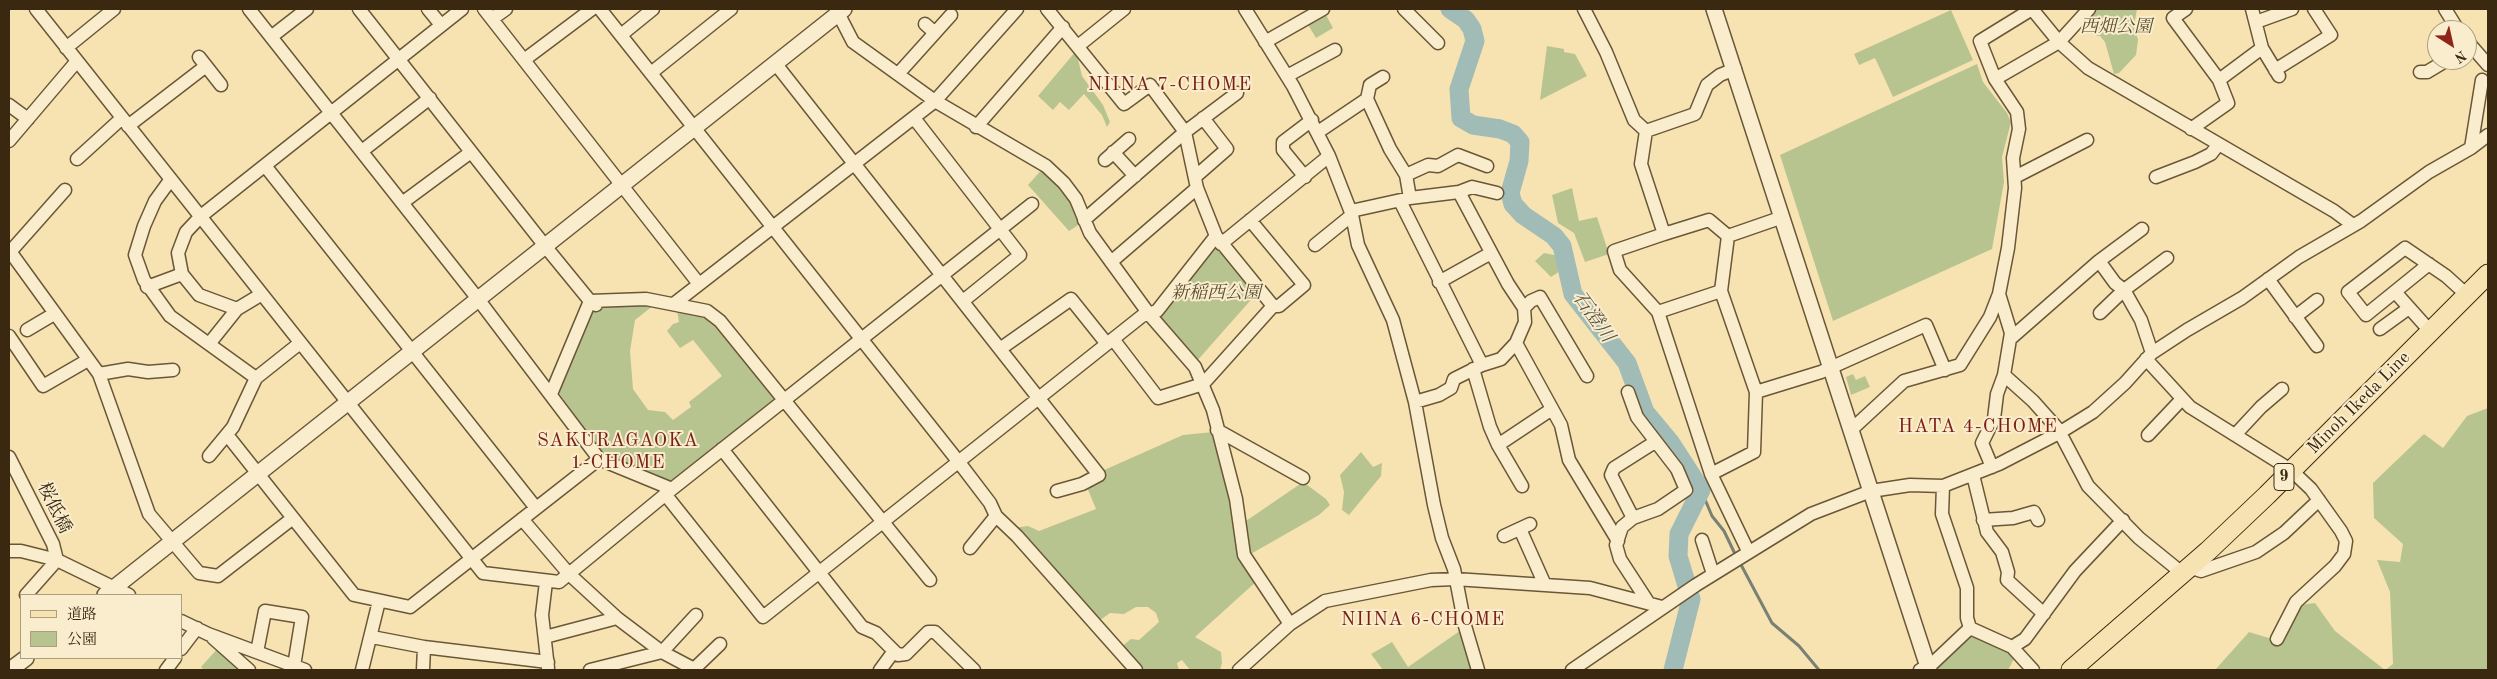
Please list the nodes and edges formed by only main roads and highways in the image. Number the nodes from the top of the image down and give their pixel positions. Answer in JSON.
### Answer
{"nodes":[{"id":1,"x":2488,"y":274,"type":"edge"},
{"id":2,"x":2071,"y":670,"type":"edge"}],
"edges":[{"from":1,"to":2,"type":"main road","name":"Minoh Ikeda Line","number":"9"}]}
